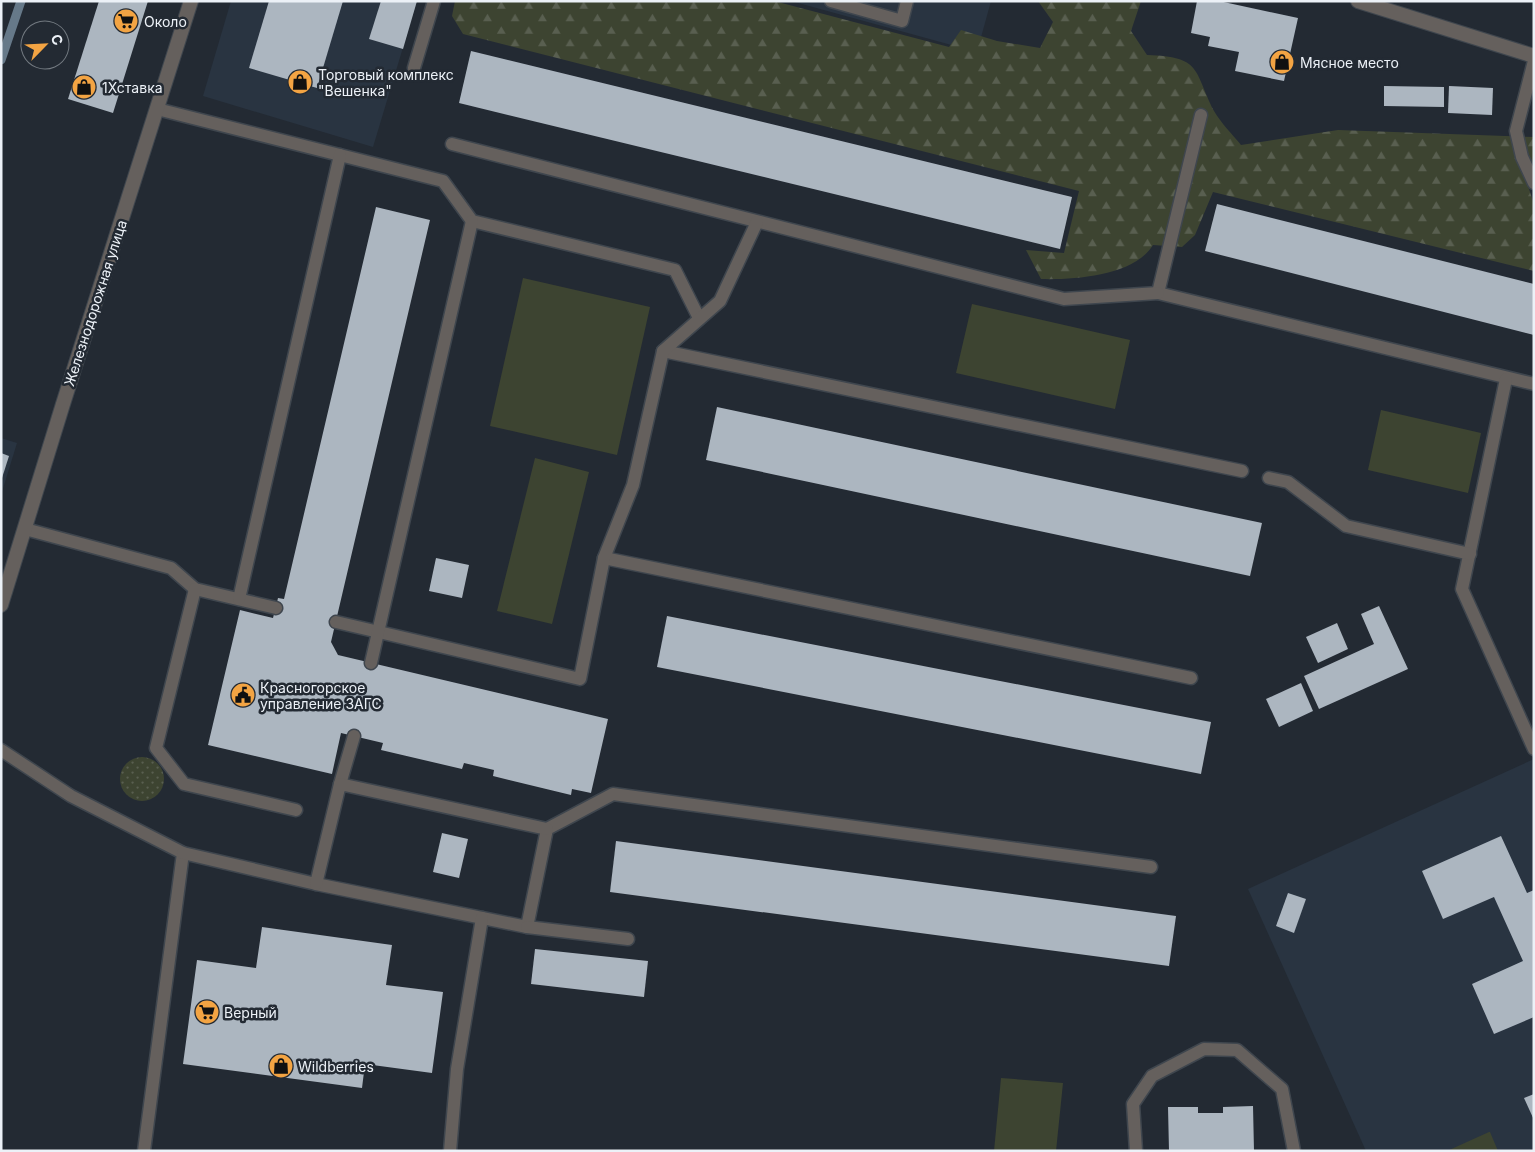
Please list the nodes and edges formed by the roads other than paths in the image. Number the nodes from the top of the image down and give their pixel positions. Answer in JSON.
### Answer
{"nodes":[{"id":1,"x":191,"y":1,"type":"edge"},
{"id":2,"x":434,"y":1,"type":"edge"},
{"id":3,"x":831,"y":1,"type":"edge"},
{"id":4,"x":907,"y":1,"type":"edge"},
{"id":5,"x":1358,"y":1,"type":"edge"},
{"id":6,"x":1534,"y":56,"type":"edge"},
{"id":7,"x":1534,"y":61,"type":"edge"},
{"id":8,"x":414,"y":68,"type":"dead end"},
{"id":9,"x":157,"y":109,"type":"junction"},
{"id":10,"x":1201,"y":114,"type":"dead end"},
{"id":11,"x":452,"y":144,"type":"dead end"},
{"id":12,"x":340,"y":154,"type":"junction"},
{"id":13,"x":1534,"y":183,"type":"edge"},
{"id":14,"x":472,"y":221,"type":"junction"},
{"id":15,"x":757,"y":222,"type":"junction"},
{"id":16,"x":1158,"y":293,"type":"junction"},
{"id":17,"x":699,"y":318,"type":"junction"},
{"id":18,"x":663,"y":351,"type":"junction"},
{"id":19,"x":1506,"y":379,"type":"junction"},
{"id":20,"x":1534,"y":384,"type":"edge"},
{"id":21,"x":1242,"y":471,"type":"dead end"},
{"id":22,"x":1269,"y":478,"type":"dead end"},
{"id":23,"x":25,"y":529,"type":"junction"},
{"id":24,"x":1470,"y":554,"type":"junction"},
{"id":25,"x":604,"y":558,"type":"junction"},
{"id":26,"x":195,"y":589,"type":"junction"},
{"id":27,"x":240,"y":599,"type":"junction"},
{"id":28,"x":1,"y":605,"type":"edge"},
{"id":29,"x":276,"y":608,"type":"dead end"},
{"id":30,"x":336,"y":622,"type":"dead end"},
{"id":31,"x":379,"y":632,"type":"junction"},
{"id":32,"x":371,"y":663,"type":"dead end"},
{"id":33,"x":1191,"y":678,"type":"dead end"},
{"id":34,"x":354,"y":736,"type":"dead end"},
{"id":35,"x":1534,"y":749,"type":"edge"},
{"id":36,"x":1,"y":750,"type":"edge"},
{"id":37,"x":340,"y":784,"type":"junction"},
{"id":38,"x":296,"y":810,"type":"dead end"},
{"id":39,"x":547,"y":829,"type":"junction"},
{"id":40,"x":183,"y":852,"type":"junction"},
{"id":41,"x":1151,"y":868,"type":"dead end"},
{"id":42,"x":316,"y":884,"type":"junction"},
{"id":43,"x":482,"y":918,"type":"junction"},
{"id":44,"x":527,"y":927,"type":"junction"},
{"id":45,"x":628,"y":939,"type":"dead end"},
{"id":46,"x":144,"y":1151,"type":"edge"},
{"id":47,"x":450,"y":1151,"type":"edge"},
{"id":48,"x":1136,"y":1151,"type":"edge"},
{"id":49,"x":1294,"y":1151,"type":"edge"}],
"edges":[{"from":1,"to":9,"type":"street","name":"Железнодорожная улица"},
{"from":2,"to":8,"type":"lane"},
{"from":3,"to":4,"type":"lane"},
{"from":5,"to":6,"type":"street"},
{"from":7,"to":13,"type":"lane"},
{"from":9,"to":12,"type":"lane"},
{"from":9,"to":23,"type":"street","name":"Железнодорожная улица"},
{"from":10,"to":16,"type":"lane"},
{"from":11,"to":15,"type":"lane"},
{"from":12,"to":14,"type":"lane"},
{"from":12,"to":27,"type":"lane"},
{"from":14,"to":17,"type":"lane"},
{"from":14,"to":31,"type":"lane"},
{"from":15,"to":16,"type":"lane"},
{"from":15,"to":17,"type":"lane"},
{"from":16,"to":19,"type":"lane"},
{"from":17,"to":18,"type":"lane"},
{"from":18,"to":21,"type":"lane"},
{"from":18,"to":25,"type":"lane"},
{"from":19,"to":20,"type":"lane"},
{"from":19,"to":24,"type":"lane"},
{"from":22,"to":24,"type":"lane"},
{"from":23,"to":26,"type":"lane"},
{"from":23,"to":28,"type":"street","name":"Железнодорожная улица"},
{"from":24,"to":35,"type":"lane"},
{"from":25,"to":31,"type":"lane"},
{"from":25,"to":33,"type":"lane"},
{"from":26,"to":27,"type":"lane"},
{"from":26,"to":38,"type":"lane"},
{"from":27,"to":29,"type":"lane"},
{"from":30,"to":31,"type":"lane"},
{"from":31,"to":32,"type":"lane"},
{"from":34,"to":37,"type":"lane"},
{"from":36,"to":40,"type":"lane"},
{"from":37,"to":39,"type":"lane"},
{"from":37,"to":42,"type":"lane"},
{"from":39,"to":41,"type":"lane"},
{"from":39,"to":44,"type":"lane"},
{"from":40,"to":42,"type":"lane"},
{"from":40,"to":46,"type":"lane"},
{"from":42,"to":43,"type":"lane"},
{"from":43,"to":44,"type":"lane"},
{"from":43,"to":47,"type":"lane"},
{"from":44,"to":45,"type":"lane"},
{"from":48,"to":49,"type":"lane"}]}
